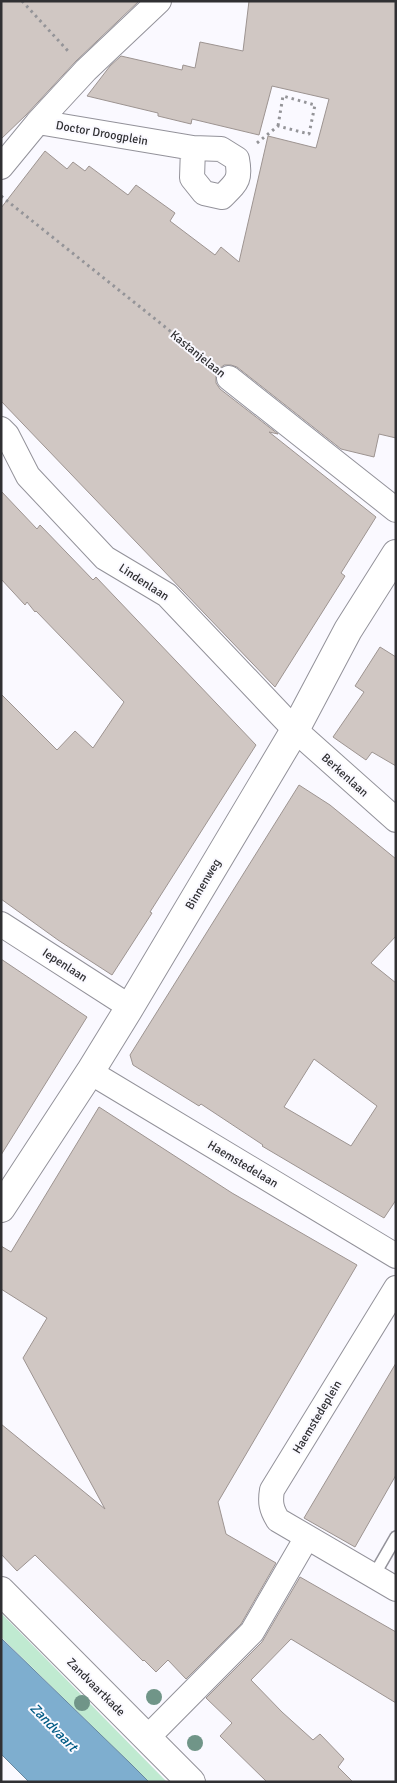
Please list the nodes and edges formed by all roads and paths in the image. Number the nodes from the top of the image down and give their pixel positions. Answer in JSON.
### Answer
{"nodes":[{"id":1,"x":22,"y":1,"type":"edge"},
{"id":2,"x":159,"y":1,"type":"edge"},
{"id":3,"x":86,"y":70,"type":"junction"},
{"id":4,"x":38,"y":122,"type":"junction"},
{"id":5,"x":278,"y":126,"type":"junction"},
{"id":6,"x":193,"y":148,"type":"junction"},
{"id":7,"x":237,"y":159,"type":"junction"},
{"id":8,"x":1,"y":167,"type":"edge"},
{"id":9,"x":1,"y":196,"type":"edge"},
{"id":10,"x":229,"y":378,"type":"joint"},
{"id":11,"x":1,"y":429,"type":"edge"},
{"id":12,"x":396,"y":510,"type":"edge"},
{"id":13,"x":396,"y":554,"type":"edge"},
{"id":14,"x":295,"y":730,"type":"junction"},
{"id":15,"x":396,"y":820,"type":"edge"},
{"id":16,"x":1,"y":924,"type":"edge"},
{"id":17,"x":130,"y":1007,"type":"junction"},
{"id":18,"x":90,"y":1072,"type":"junction"},
{"id":19,"x":1,"y":1208,"type":"edge"},
{"id":20,"x":396,"y":1256,"type":"edge"},
{"id":21,"x":396,"y":1288,"type":"edge"},
{"id":22,"x":307,"y":1537,"type":"junction"},
{"id":23,"x":396,"y":1537,"type":"edge"},
{"id":24,"x":373,"y":1576,"type":"junction"},
{"id":25,"x":396,"y":1589,"type":"edge"},
{"id":26,"x":1,"y":1591,"type":"edge"},
{"id":27,"x":147,"y":1738,"type":"junction"},
{"id":28,"x":191,"y":1782,"type":"edge"}],
"edges":[{"from":1,"to":3,"type":"path"},
{"from":2,"to":3,"type":"street"},
{"from":3,"to":4,"type":"street"},
{"from":4,"to":6,"type":"street","name":"Doctor Droogplein"},
{"from":4,"to":8,"type":"street","name":"Doctor Droogplein"},
{"from":5,"to":5,"type":"path"},
{"from":5,"to":7,"type":"path"},
{"from":6,"to":7,"type":"street","name":"Doctor Droogplein"},
{"from":6,"to":7,"type":"street"},
{"from":9,"to":10,"type":"path","name":"Kastanjelaan"},
{"from":10,"to":12,"type":"street","name":"Kastanjelaan"},
{"from":11,"to":14,"type":"street","name":"Lindenlaan"},
{"from":13,"to":14,"type":"street","name":"Binnenweg"},
{"from":14,"to":15,"type":"street","name":"Berkenlaan"},
{"from":14,"to":17,"type":"street","name":"Binnenweg"},
{"from":16,"to":17,"type":"street","name":"Iepenlaan"},
{"from":17,"to":18,"type":"street","name":"Binnenweg"},
{"from":18,"to":19,"type":"street","name":"Binnenweg"},
{"from":18,"to":20,"type":"street","name":"Haemstedelaan"},
{"from":21,"to":22,"type":"street","name":"Haemstedeplein"},
{"from":22,"to":24,"type":"street","name":"Haemstedeplein"},
{"from":22,"to":27,"type":"street"},
{"from":23,"to":24,"type":"lane"},
{"from":24,"to":25,"type":"street","name":"Haemstedeplein"},
{"from":26,"to":27,"type":"street","name":"Zandvaartkade"},
{"from":27,"to":28,"type":"street","name":"Zandvaartkade"}]}
